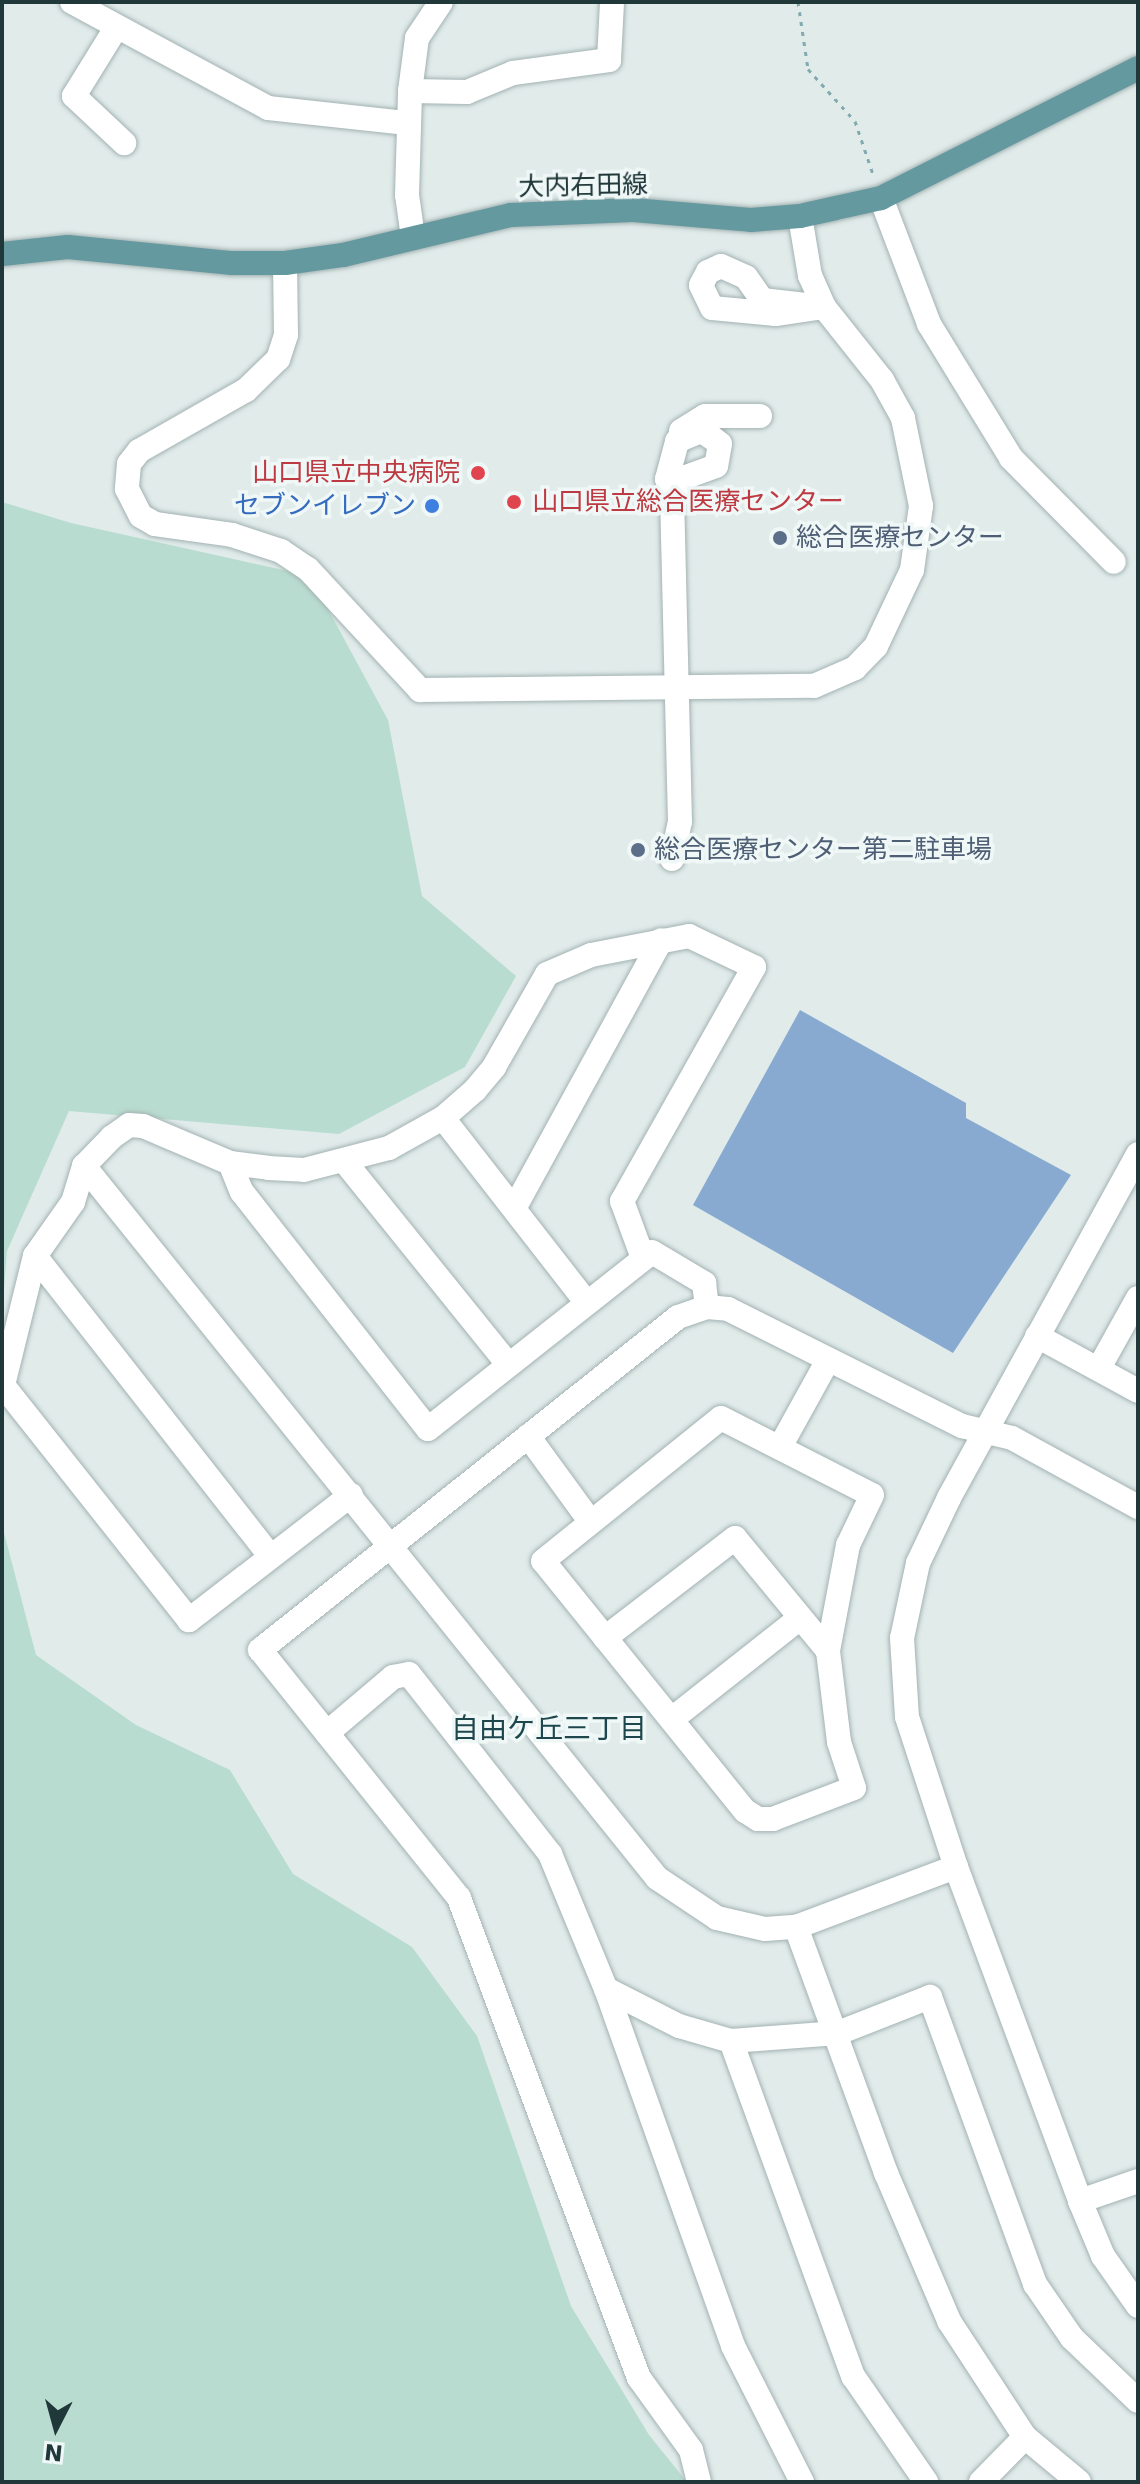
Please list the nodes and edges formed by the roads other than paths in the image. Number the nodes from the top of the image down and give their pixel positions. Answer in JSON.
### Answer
{"nodes":[{"id":1,"x":72,"y":2,"type":"edge"},
{"id":2,"x":441,"y":2,"type":"edge"},
{"id":3,"x":612,"y":2,"type":"edge"},
{"id":4,"x":116,"y":28,"type":"junction"},
{"id":5,"x":1138,"y":68,"type":"edge"},
{"id":6,"x":410,"y":91,"type":"junction"},
{"id":7,"x":407,"y":123,"type":"junction"},
{"id":8,"x":124,"y":143,"type":"dead end"},
{"id":9,"x":881,"y":198,"type":"junction"},
{"id":10,"x":800,"y":216,"type":"junction"},
{"id":11,"x":413,"y":237,"type":"junction"},
{"id":12,"x":2,"y":254,"type":"edge"},
{"id":13,"x":285,"y":263,"type":"junction"},
{"id":14,"x":760,"y":416,"type":"dead end"},
{"id":15,"x":677,"y":441,"type":"junction"},
{"id":16,"x":672,"y":495,"type":"junction"},
{"id":17,"x":1114,"y":562,"type":"dead end"},
{"id":18,"x":677,"y":689,"type":"junction"},
{"id":19,"x":672,"y":859,"type":"dead end"},
{"id":20,"x":661,"y":940,"type":"junction"},
{"id":21,"x":443,"y":1118,"type":"junction"},
{"id":22,"x":1138,"y":1154,"type":"edge"},
{"id":23,"x":345,"y":1162,"type":"junction"},
{"id":24,"x":230,"y":1163,"type":"junction"},
{"id":25,"x":84,"y":1166,"type":"junction"},
{"id":26,"x":515,"y":1207,"type":"junction"},
{"id":27,"x":35,"y":1256,"type":"junction"},
{"id":28,"x":643,"y":1258,"type":"junction"},
{"id":29,"x":1138,"y":1298,"type":"edge"},
{"id":30,"x":587,"y":1303,"type":"junction"},
{"id":31,"x":707,"y":1307,"type":"junction"},
{"id":32,"x":1037,"y":1336,"type":"junction"},
{"id":33,"x":827,"y":1362,"type":"junction"},
{"id":34,"x":508,"y":1364,"type":"junction"},
{"id":35,"x":1099,"y":1368,"type":"junction"},
{"id":36,"x":1138,"y":1391,"type":"edge"},
{"id":37,"x":986,"y":1429,"type":"junction"},
{"id":38,"x":528,"y":1436,"type":"junction"},
{"id":39,"x":780,"y":1447,"type":"junction"},
{"id":40,"x":351,"y":1495,"type":"junction"},
{"id":41,"x":1138,"y":1507,"type":"edge"},
{"id":42,"x":590,"y":1521,"type":"junction"},
{"id":43,"x":393,"y":1545,"type":"junction"},
{"id":44,"x":270,"y":1556,"type":"junction"},
{"id":45,"x":800,"y":1618,"type":"junction"},
{"id":46,"x":605,"y":1638,"type":"junction"},
{"id":47,"x":828,"y":1651,"type":"junction"},
{"id":48,"x":672,"y":1719,"type":"junction"},
{"id":49,"x":327,"y":1733,"type":"junction"},
{"id":50,"x":956,"y":1867,"type":"junction"},
{"id":51,"x":796,"y":1927,"type":"junction"},
{"id":52,"x":606,"y":1989,"type":"junction"},
{"id":53,"x":838,"y":2033,"type":"junction"},
{"id":54,"x":731,"y":2041,"type":"junction"},
{"id":55,"x":1138,"y":2181,"type":"edge"},
{"id":56,"x":1080,"y":2201,"type":"junction"},
{"id":57,"x":1138,"y":2306,"type":"edge"},
{"id":58,"x":1138,"y":2401,"type":"edge"},
{"id":59,"x":1025,"y":2437,"type":"junction"},
{"id":60,"x":699,"y":2482,"type":"edge"},
{"id":61,"x":802,"y":2482,"type":"edge"},
{"id":62,"x":926,"y":2482,"type":"edge"},
{"id":63,"x":981,"y":2482,"type":"edge"},
{"id":64,"x":1079,"y":2482,"type":"edge"}],
"edges":[{"from":1,"to":4,"type":"street"},
{"from":2,"to":6,"type":"street"},
{"from":3,"to":6,"type":"street"},
{"from":4,"to":7,"type":"street"},
{"from":4,"to":8,"type":"street"},
{"from":5,"to":9,"type":"main road","name":"大内右田線"},
{"from":6,"to":7,"type":"street"},
{"from":7,"to":11,"type":"street"},
{"from":9,"to":10,"type":"main road","name":"大内右田線"},
{"from":9,"to":17,"type":"street"},
{"from":10,"to":11,"type":"main road","name":"大内右田線"},
{"from":10,"to":18,"type":"street"},
{"from":11,"to":13,"type":"main road","name":"大内右田線"},
{"from":12,"to":13,"type":"main road","name":"大内右田線"},
{"from":13,"to":18,"type":"street"},
{"from":14,"to":15,"type":"street"},
{"from":15,"to":16,"type":"street"},
{"from":15,"to":16,"type":"street"},
{"from":16,"to":18,"type":"street"},
{"from":18,"to":19,"type":"street"},
{"from":20,"to":21,"type":"street"},
{"from":20,"to":26,"type":"street"},
{"from":20,"to":28,"type":"street"},
{"from":21,"to":23,"type":"street"},
{"from":21,"to":26,"type":"street"},
{"from":22,"to":32,"type":"street"},
{"from":23,"to":24,"type":"street"},
{"from":23,"to":34,"type":"street"},
{"from":24,"to":25,"type":"street"},
{"from":24,"to":34,"type":"street"},
{"from":25,"to":27,"type":"street"},
{"from":25,"to":40,"type":"street"},
{"from":26,"to":30,"type":"street"},
{"from":27,"to":44,"type":"street"},
{"from":27,"to":44,"type":"street"},
{"from":28,"to":30,"type":"street"},
{"from":28,"to":31,"type":"street"},
{"from":29,"to":35,"type":"street"},
{"from":30,"to":34,"type":"street"},
{"from":31,"to":33,"type":"street"},
{"from":31,"to":38,"type":"street"},
{"from":32,"to":35,"type":"street"},
{"from":32,"to":37,"type":"street"},
{"from":33,"to":37,"type":"street"},
{"from":33,"to":39,"type":"street"},
{"from":35,"to":36,"type":"street"},
{"from":37,"to":41,"type":"street"},
{"from":37,"to":50,"type":"street"},
{"from":38,"to":42,"type":"street"},
{"from":38,"to":43,"type":"street"},
{"from":39,"to":42,"type":"street"},
{"from":39,"to":47,"type":"street"},
{"from":40,"to":43,"type":"street"},
{"from":40,"to":44,"type":"street"},
{"from":42,"to":46,"type":"street"},
{"from":43,"to":49,"type":"street"},
{"from":43,"to":51,"type":"street"},
{"from":45,"to":46,"type":"street"},
{"from":45,"to":47,"type":"street"},
{"from":45,"to":48,"type":"street"},
{"from":46,"to":48,"type":"street"},
{"from":47,"to":48,"type":"street"},
{"from":49,"to":52,"type":"street"},
{"from":49,"to":60,"type":"street"},
{"from":50,"to":51,"type":"street"},
{"from":50,"to":56,"type":"street"},
{"from":51,"to":53,"type":"street"},
{"from":52,"to":54,"type":"street"},
{"from":52,"to":61,"type":"street"},
{"from":53,"to":54,"type":"street"},
{"from":53,"to":58,"type":"street"},
{"from":53,"to":59,"type":"street"},
{"from":54,"to":62,"type":"street"},
{"from":55,"to":56,"type":"street"},
{"from":56,"to":57,"type":"street"},
{"from":59,"to":63,"type":"street"},
{"from":59,"to":64,"type":"street"}]}
